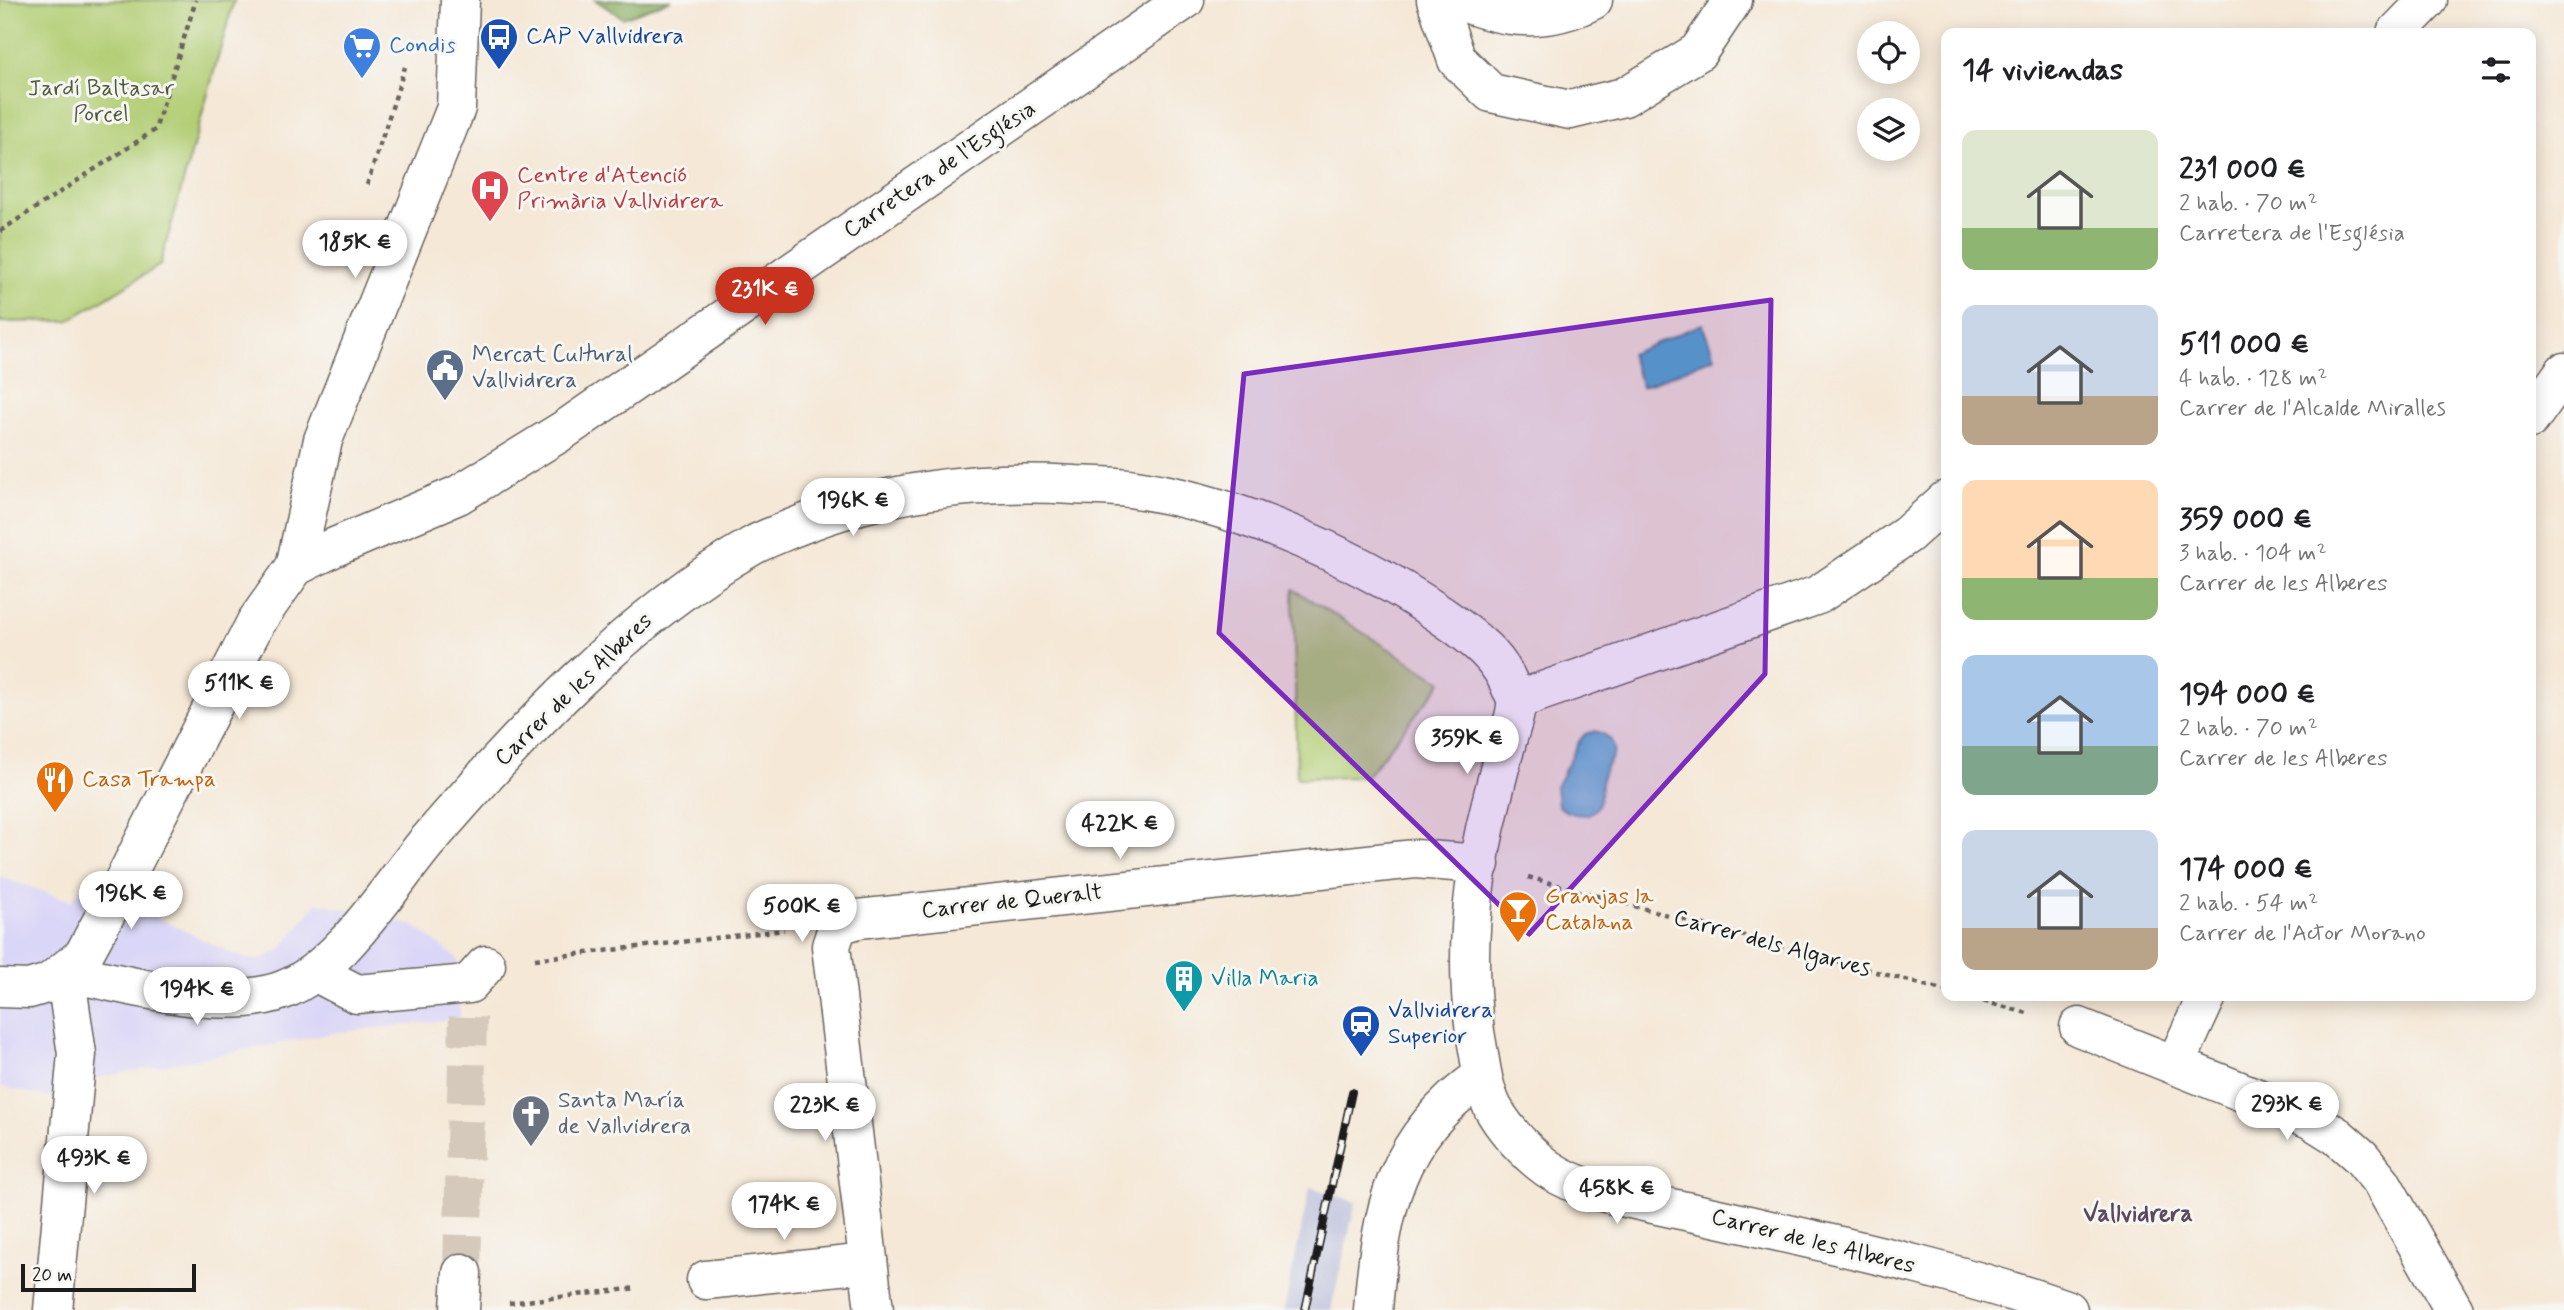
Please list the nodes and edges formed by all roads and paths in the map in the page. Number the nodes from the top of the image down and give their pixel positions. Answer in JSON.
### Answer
{"nodes":[{"id":1,"x":196,"y":0,"type":"edge"},
{"id":2,"x":460,"y":0,"type":"edge"},
{"id":3,"x":1185,"y":0,"type":"edge"},
{"id":4,"x":1436,"y":0,"type":"edge"},
{"id":5,"x":1459,"y":0,"type":"edge"},
{"id":6,"x":1593,"y":0,"type":"edge"},
{"id":7,"x":1733,"y":0,"type":"edge"},
{"id":8,"x":2428,"y":0,"type":"edge"},
{"id":9,"x":2401,"y":28,"type":"edge"},
{"id":10,"x":0,"y":231,"type":"edge"},
{"id":11,"x":2564,"y":372,"type":"edge"},
{"id":12,"x":2536,"y":411,"type":"edge"},
{"id":13,"x":1941,"y":504,"type":"edge"},
{"id":14,"x":295,"y":567,"type":"junction"},
{"id":15,"x":1517,"y":700,"type":"junction"},
{"id":16,"x":1480,"y":864,"type":"junction"},
{"id":17,"x":1517,"y":874,"type":"dead end"},
{"id":18,"x":785,"y":930,"type":"dead end"},
{"id":19,"x":65,"y":972,"type":"junction"},
{"id":20,"x":315,"y":972,"type":"junction"},
{"id":21,"x":0,"y":988,"type":"edge"},
{"id":22,"x":474,"y":989,"type":"joint"},
{"id":23,"x":1941,"y":990,"type":"edge"},
{"id":24,"x":1983,"y":1001,"type":"edge"},
{"id":25,"x":2205,"y":1001,"type":"edge"},
{"id":26,"x":2079,"y":1027,"type":"joint"},
{"id":27,"x":2175,"y":1065,"type":"junction"},
{"id":28,"x":1482,"y":1076,"type":"junction"},
{"id":29,"x":869,"y":1263,"type":"junction"},
{"id":30,"x":706,"y":1280,"type":"dead end"},
{"id":31,"x":637,"y":1288,"type":"dead end"},
{"id":32,"x":461,"y":1291,"type":"edge"},
{"id":33,"x":53,"y":1310,"type":"edge"},
{"id":34,"x":874,"y":1310,"type":"edge"},
{"id":35,"x":1373,"y":1310,"type":"edge"},
{"id":36,"x":2068,"y":1310,"type":"edge"},
{"id":37,"x":2454,"y":1310,"type":"edge"}],
"edges":[{"from":1,"to":10,"type":"path"},
{"from":2,"to":14,"type":"street"},
{"from":3,"to":14,"type":"street","name":"Carretera de l'Església"},
{"from":4,"to":7,"type":"street"},
{"from":5,"to":6,"type":"street"},
{"from":8,"to":9,"type":"street"},
{"from":11,"to":12,"type":"street"},
{"from":13,"to":15,"type":"street"},
{"from":14,"to":19,"type":"street"},
{"from":15,"to":16,"type":"street","name":"Carrer de les Alberes"},
{"from":15,"to":20,"type":"street","name":"Carrer de les Alberes"},
{"from":16,"to":28,"type":"street","name":"Carrer de les Alberes"},
{"from":16,"to":29,"type":"street","name":"Carrer de Queralt"},
{"from":17,"to":23,"type":"path","name":"Carrer dels Algarves"},
{"from":18,"to":22,"type":"path"},
{"from":19,"to":20,"type":"street","name":"Carrer de les Alberes"},
{"from":19,"to":21,"type":"street"},
{"from":19,"to":33,"type":"street"},
{"from":20,"to":22,"type":"street"},
{"from":24,"to":26,"type":"path"},
{"from":25,"to":27,"type":"street"},
{"from":26,"to":27,"type":"street"},
{"from":27,"to":37,"type":"street"},
{"from":28,"to":35,"type":"street"},
{"from":28,"to":36,"type":"street","name":"Carrer de les Alberes"},
{"from":29,"to":30,"type":"street"},
{"from":29,"to":34,"type":"street"},
{"from":31,"to":32,"type":"path"}]}
